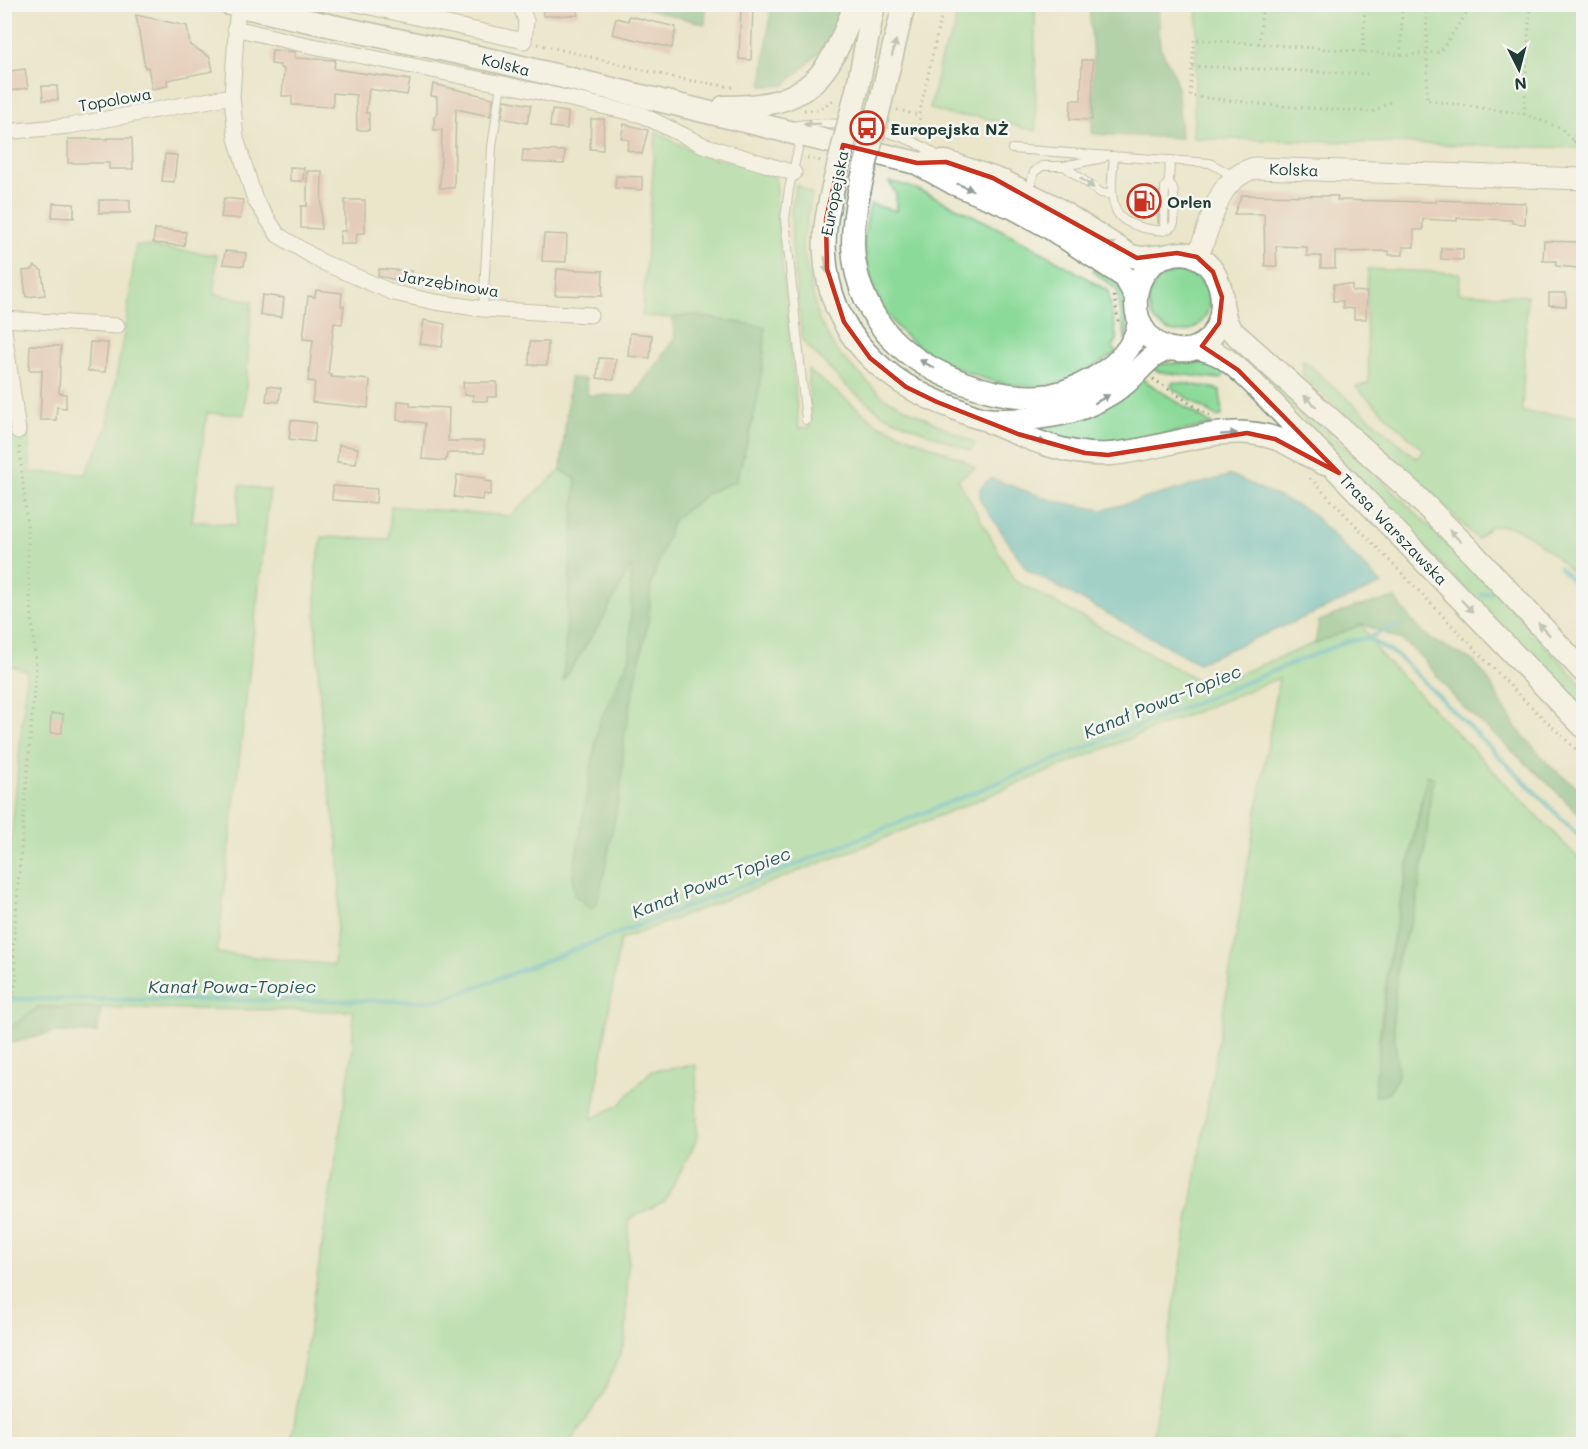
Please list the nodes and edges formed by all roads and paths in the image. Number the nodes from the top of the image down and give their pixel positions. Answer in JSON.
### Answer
{"nodes":[{"id":1,"x":357,"y":4,"type":"edge"},
{"id":2,"x":520,"y":4,"type":"edge"},
{"id":3,"x":855,"y":4,"type":"edge"},
{"id":4,"x":874,"y":4,"type":"edge"},
{"id":5,"x":904,"y":4,"type":"edge"},
{"id":6,"x":944,"y":4,"type":"edge"},
{"id":7,"x":1263,"y":4,"type":"edge"},
{"id":8,"x":1365,"y":4,"type":"edge"},
{"id":9,"x":1402,"y":4,"type":"edge"},
{"id":10,"x":1426,"y":4,"type":"edge"},
{"id":11,"x":1473,"y":4,"type":"edge"},
{"id":12,"x":1530,"y":4,"type":"edge"},
{"id":13,"x":236,"y":11,"type":"edge"},
{"id":14,"x":525,"y":41,"type":"junction"},
{"id":15,"x":1259,"y":44,"type":"junction"},
{"id":16,"x":1363,"y":52,"type":"junction"},
{"id":17,"x":1427,"y":53,"type":"junction"},
{"id":18,"x":1401,"y":55,"type":"junction"},
{"id":19,"x":1192,"y":66,"type":"junction"},
{"id":20,"x":1369,"y":74,"type":"dead end"},
{"id":21,"x":501,"y":84,"type":"junction"},
{"id":22,"x":1584,"y":86,"type":"edge"},
{"id":23,"x":740,"y":88,"type":"dead end"},
{"id":24,"x":232,"y":96,"type":"junction"},
{"id":25,"x":1390,"y":102,"type":"dead end"},
{"id":26,"x":683,"y":106,"type":"junction"},
{"id":27,"x":1524,"y":114,"type":"junction"},
{"id":28,"x":4,"y":132,"type":"edge"},
{"id":29,"x":793,"y":140,"type":"junction"},
{"id":30,"x":934,"y":142,"type":"dead end"},
{"id":31,"x":1574,"y":142,"type":"junction"},
{"id":32,"x":1584,"y":142,"type":"edge"},
{"id":33,"x":1012,"y":149,"type":"dead end"},
{"id":34,"x":1114,"y":156,"type":"junction"},
{"id":35,"x":1170,"y":160,"type":"junction"},
{"id":36,"x":821,"y":161,"type":"dead end"},
{"id":37,"x":946,"y":162,"type":"junction"},
{"id":38,"x":917,"y":163,"type":"junction"},
{"id":39,"x":1064,"y":166,"type":"junction"},
{"id":40,"x":794,"y":173,"type":"junction"},
{"id":41,"x":1233,"y":178,"type":"junction"},
{"id":42,"x":1584,"y":179,"type":"edge"},
{"id":43,"x":1029,"y":194,"type":"junction"},
{"id":44,"x":1112,"y":195,"type":"junction"},
{"id":45,"x":1171,"y":254,"type":"junction"},
{"id":46,"x":1197,"y":257,"type":"junction"},
{"id":47,"x":1112,"y":290,"type":"dead end"},
{"id":48,"x":1136,"y":297,"type":"junction"},
{"id":49,"x":1222,"y":304,"type":"junction"},
{"id":50,"x":483,"y":309,"type":"junction"},
{"id":51,"x":590,"y":315,"type":"dead end"},
{"id":52,"x":4,"y":319,"type":"edge"},
{"id":53,"x":1129,"y":325,"type":"junction"},
{"id":54,"x":117,"y":326,"type":"dead end"},
{"id":55,"x":4,"y":330,"type":"edge"},
{"id":56,"x":1183,"y":349,"type":"junction"},
{"id":57,"x":1148,"y":372,"type":"dead end"},
{"id":58,"x":984,"y":419,"type":"junction"},
{"id":59,"x":806,"y":420,"type":"dead end"},
{"id":60,"x":18,"y":431,"type":"joint"},
{"id":61,"x":1222,"y":434,"type":"junction"},
{"id":62,"x":1340,"y":472,"type":"junction"},
{"id":63,"x":1307,"y":475,"type":"dead end"},
{"id":64,"x":1584,"y":672,"type":"edge"},
{"id":65,"x":1584,"y":727,"type":"edge"},
{"id":66,"x":1584,"y":757,"type":"edge"},
{"id":67,"x":4,"y":1020,"type":"edge"}],
"edges":[{"from":1,"to":14,"type":"street"},
{"from":2,"to":14,"type":"street"},
{"from":3,"to":26,"type":"main road"},
{"from":4,"to":58,"type":"main road","name":"Europejska","one_way":true,"bridge":true},
{"from":53,"to":5,"type":"main road","name":"Europejska","one_way":true,"bridge":true},
{"from":6,"to":30,"type":"path"},
{"from":7,"to":15,"type":"path"},
{"from":8,"to":16,"type":"path"},
{"from":9,"to":18,"type":"path"},
{"from":10,"to":17,"type":"path"},
{"from":11,"to":17,"type":"path"},
{"from":12,"to":27,"type":"path"},
{"from":13,"to":21,"type":"street"},
{"from":13,"to":24,"type":"street"},
{"from":13,"to":26,"type":"main road","name":"Kolska"},
{"from":14,"to":23,"type":"path"},
{"from":15,"to":16,"type":"path"},
{"from":15,"to":19,"type":"path"},
{"from":16,"to":18,"type":"path"},
{"from":17,"to":18,"type":"path"},
{"from":17,"to":27,"type":"path"},
{"from":19,"to":20,"type":"path"},
{"from":19,"to":25,"type":"path"},
{"from":21,"to":40,"type":"street"},
{"from":21,"to":50,"type":"lane"},
{"from":22,"to":31,"type":"path"},
{"from":24,"to":28,"type":"street","name":"Topolowa"},
{"from":24,"to":50,"type":"street","name":"Jarzębinowa"},
{"from":26,"to":29,"type":"main road","name":"Kolska"},
{"from":27,"to":31,"type":"path"},
{"from":29,"to":36,"type":"path"},
{"from":37,"to":29,"type":"lane","one_way":true},
{"from":29,"to":38,"type":"main road"},
{"from":29,"to":40,"type":"lane"},
{"from":31,"to":32,"type":"path"},
{"from":33,"to":34,"type":"lane"},
{"from":34,"to":35,"type":"lane"},
{"from":34,"to":39,"type":"lane"},
{"from":34,"to":44,"type":"lane"},
{"from":35,"to":41,"type":"lane"},
{"from":35,"to":44,"type":"lane"},
{"from":37,"to":38,"type":"main road"},
{"from":37,"to":43,"type":"main road"},
{"from":38,"to":48,"type":"main road","one_way":true},
{"from":39,"to":43,"type":"lane"},
{"from":39,"to":44,"type":"lane","one_way":true},
{"from":40,"to":59,"type":"lane"},
{"from":41,"to":42,"type":"street","name":"Kolska"},
{"from":41,"to":46,"type":"street"},
{"from":45,"to":43,"type":"main road","one_way":true},
{"from":45,"to":46,"type":"main road"},
{"from":45,"to":48,"type":"main road"},
{"from":46,"to":49,"type":"main road"},
{"from":47,"to":53,"type":"path"},
{"from":48,"to":53,"type":"main road"},
{"from":49,"to":56,"type":"main road"},
{"from":64,"to":49,"type":"main road","name":"Trasa Warszawska","one_way":true},
{"from":50,"to":51,"type":"street","name":"Jarzębinowa"},
{"from":52,"to":54,"type":"street"},
{"from":53,"to":56,"type":"main road"},
{"from":55,"to":60,"type":"street"},
{"from":58,"to":56,"type":"main road","name":"Europejska","one_way":true},
{"from":56,"to":62,"type":"main road","name":"Trasa Warszawska"},
{"from":57,"to":61,"type":"path"},
{"from":58,"to":61,"type":"main road","one_way":true},
{"from":60,"to":67,"type":"path"},
{"from":61,"to":62,"type":"main road","one_way":true},
{"from":62,"to":65,"type":"main road","name":"Trasa Warszawska","one_way":true},
{"from":63,"to":66,"type":"path"}]}
